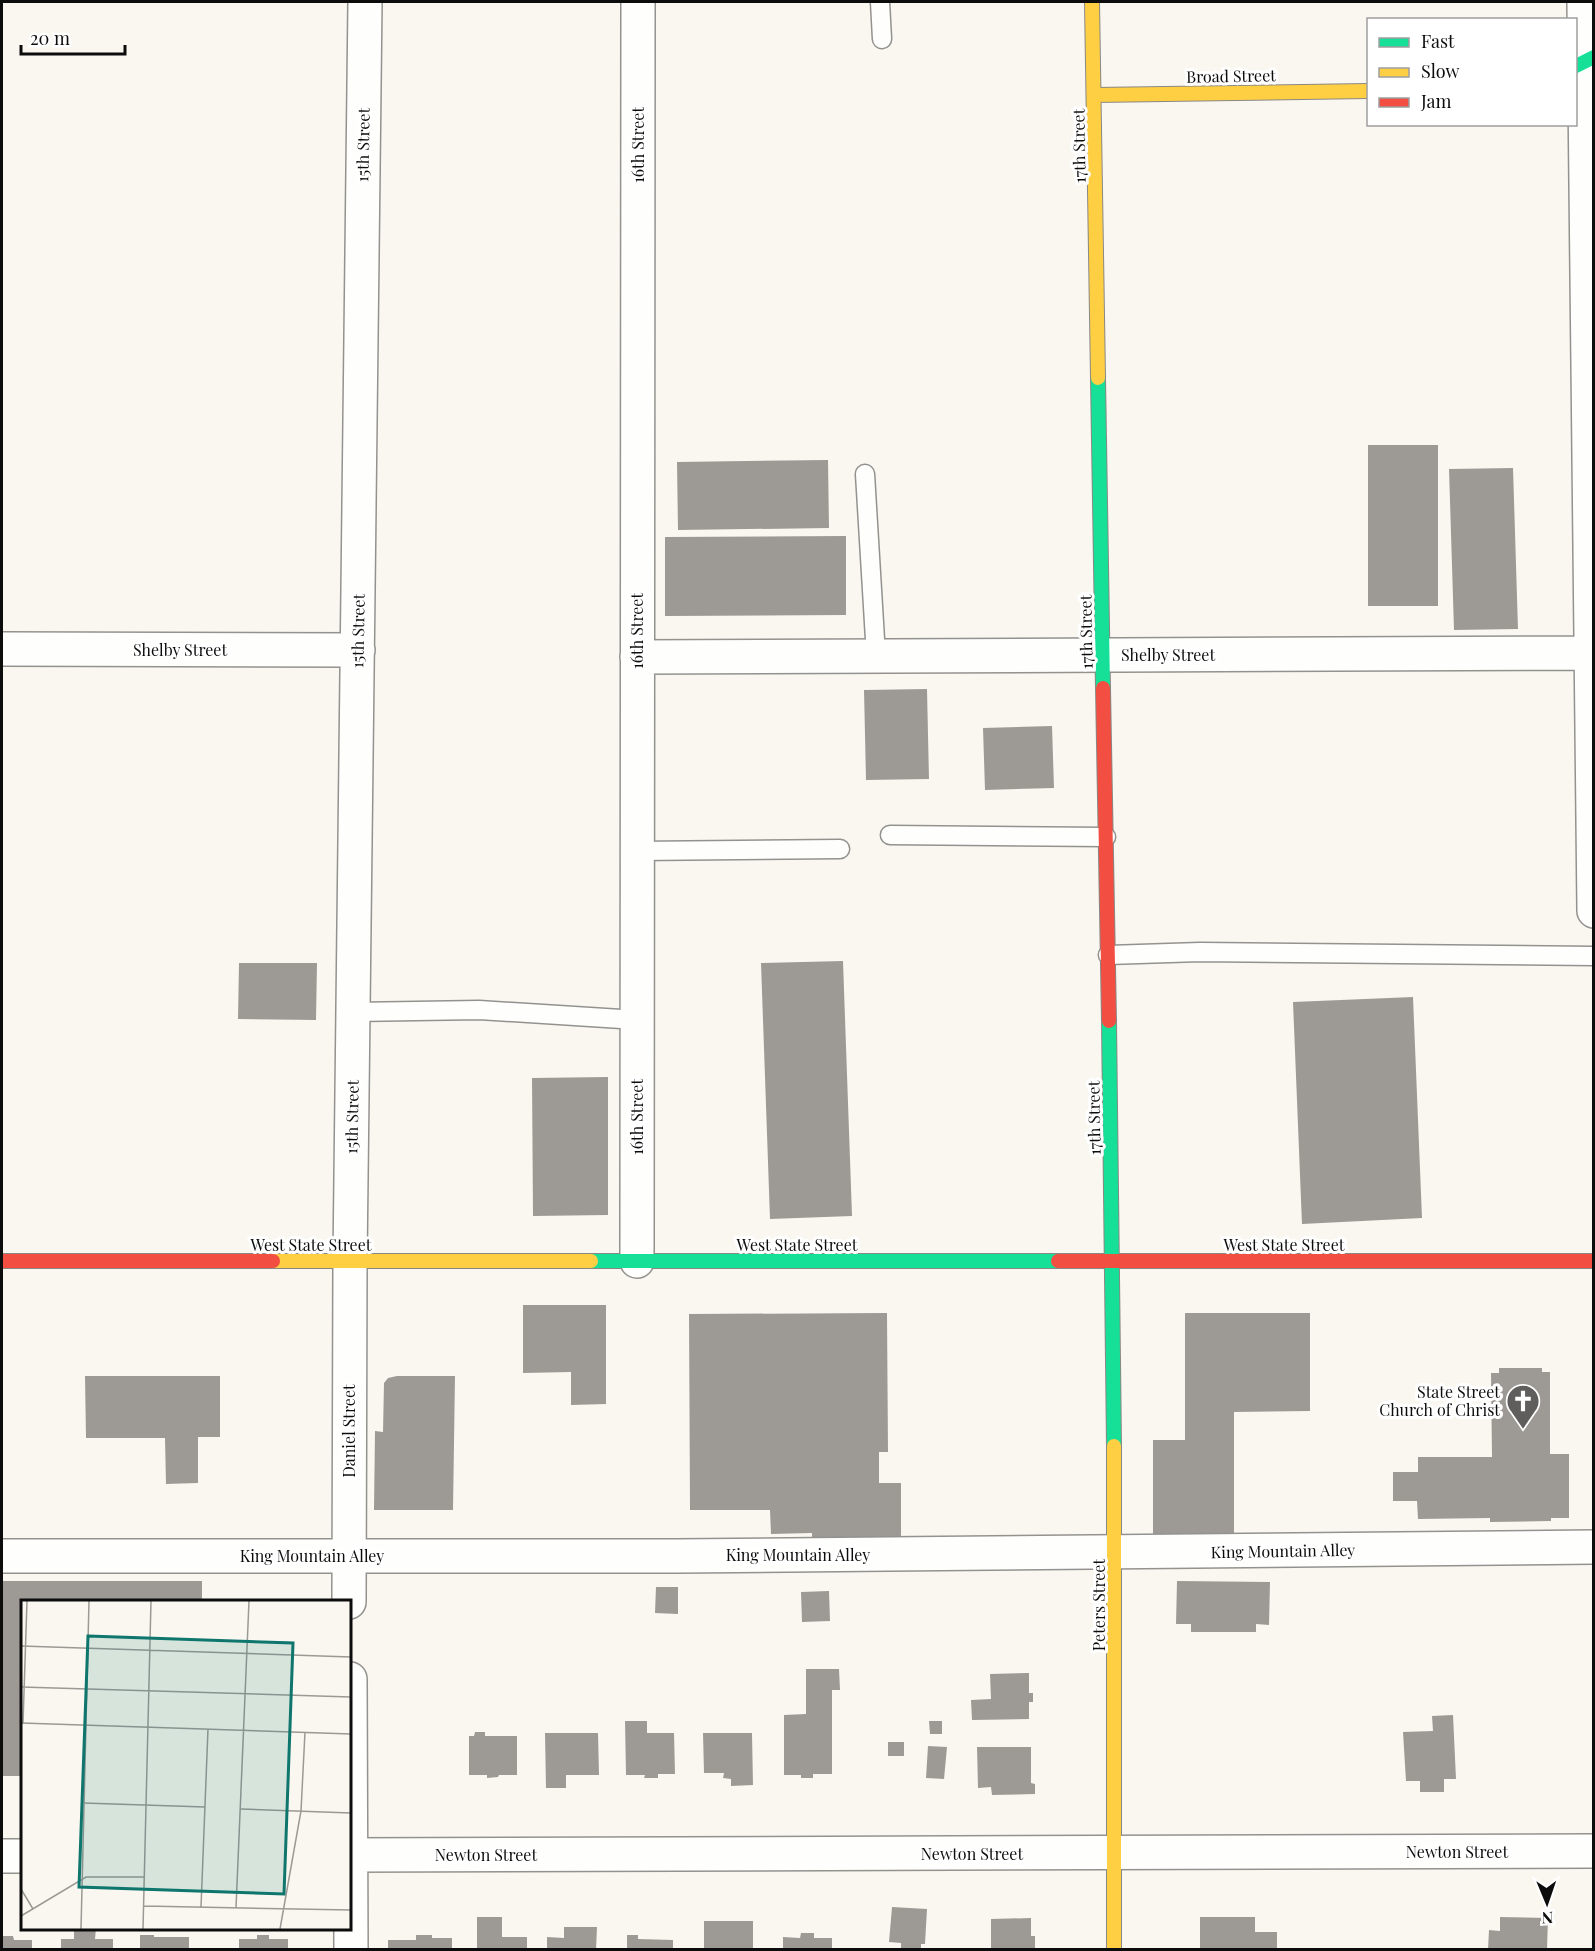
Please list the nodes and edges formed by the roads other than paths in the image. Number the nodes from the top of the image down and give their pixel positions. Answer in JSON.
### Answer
{"nodes":[{"id":1,"x":365,"y":2,"type":"edge"},
{"id":2,"x":638,"y":2,"type":"edge"},
{"id":3,"x":880,"y":2,"type":"edge"},
{"id":4,"x":1092,"y":2,"type":"edge"},
{"id":5,"x":1584,"y":2,"type":"edge"},
{"id":6,"x":882,"y":39,"type":"dead end"},
{"id":7,"x":1585,"y":61,"type":"edge"},
{"id":8,"x":1367,"y":91,"type":"edge"},
{"id":9,"x":1094,"y":95,"type":"junction"},
{"id":10,"x":865,"y":474,"type":"dead end"},
{"id":11,"x":2,"y":649,"type":"edge"},
{"id":12,"x":358,"y":650,"type":"junction"},
{"id":13,"x":1590,"y":653,"type":"junction"},
{"id":14,"x":1103,"y":655,"type":"junction"},
{"id":15,"x":876,"y":656,"type":"junction"},
{"id":16,"x":637,"y":657,"type":"junction"},
{"id":17,"x":890,"y":836,"type":"dead end"},
{"id":18,"x":1106,"y":837,"type":"junction"},
{"id":19,"x":840,"y":849,"type":"dead end"},
{"id":20,"x":637,"y":851,"type":"junction"},
{"id":21,"x":1593,"y":911,"type":"edge"},
{"id":22,"x":1108,"y":955,"type":"junction"},
{"id":23,"x":1593,"y":956,"type":"edge"},
{"id":24,"x":353,"y":1012,"type":"junction"},
{"id":25,"x":637,"y":1020,"type":"junction"},
{"id":26,"x":2,"y":1261,"type":"edge"},
{"id":27,"x":350,"y":1261,"type":"junction"},
{"id":28,"x":637,"y":1261,"type":"junction"},
{"id":29,"x":1113,"y":1261,"type":"junction"},
{"id":30,"x":1593,"y":1261,"type":"edge"},
{"id":31,"x":1593,"y":1548,"type":"edge"},
{"id":32,"x":1115,"y":1553,"type":"junction"},
{"id":33,"x":2,"y":1556,"type":"edge"},
{"id":34,"x":348,"y":1556,"type":"junction"},
{"id":35,"x":349,"y":1600,"type":"edge"},
{"id":36,"x":1593,"y":1851,"type":"edge"},
{"id":37,"x":1114,"y":1853,"type":"junction"},
{"id":38,"x":351,"y":1855,"type":"edge"},
{"id":39,"x":2,"y":1856,"type":"edge"},
{"id":40,"x":21,"y":1856,"type":"edge"},
{"id":41,"x":351,"y":1930,"type":"edge"},
{"id":42,"x":351,"y":1950,"type":"edge"},
{"id":43,"x":1114,"y":1950,"type":"edge"}],
"edges":[{"from":1,"to":12,"type":"street","name":"15th Street"},
{"from":2,"to":16,"type":"street","name":"16th Street"},
{"from":3,"to":6,"type":"lane"},
{"from":4,"to":9,"type":"street","name":"17th Street"},
{"from":5,"to":7,"type":"street"},
{"from":7,"to":13,"type":"street"},
{"from":8,"to":9,"type":"street","name":"Broad Street"},
{"from":9,"to":14,"type":"street","name":"17th Street"},
{"from":10,"to":15,"type":"lane"},
{"from":11,"to":12,"type":"street","name":"Shelby Street"},
{"from":12,"to":24,"type":"street","name":"15th Street"},
{"from":13,"to":14,"type":"street","name":"Shelby Street"},
{"from":13,"to":21,"type":"street"},
{"from":14,"to":15,"type":"street","name":"Shelby Street"},
{"from":14,"to":18,"type":"street","name":"17th Street"},
{"from":15,"to":16,"type":"street","name":"Shelby Street"},
{"from":16,"to":20,"type":"street","name":"16th Street"},
{"from":17,"to":18,"type":"lane"},
{"from":18,"to":22,"type":"street","name":"17th Street"},
{"from":19,"to":20,"type":"lane"},
{"from":20,"to":25,"type":"street","name":"16th Street"},
{"from":22,"to":23,"type":"lane"},
{"from":22,"to":29,"type":"street","name":"17th Street"},
{"from":24,"to":25,"type":"lane"},
{"from":24,"to":27,"type":"street","name":"15th Street"},
{"from":25,"to":28,"type":"street","name":"16th Street"},
{"from":26,"to":27,"type":"street","name":"West State Street"},
{"from":27,"to":28,"type":"street","name":"West State Street"},
{"from":27,"to":34,"type":"street","name":"Daniel Street"},
{"from":28,"to":29,"type":"street","name":"West State Street"},
{"from":29,"to":30,"type":"street","name":"West State Street"},
{"from":29,"to":32,"type":"street","name":"Peters Street"},
{"from":31,"to":32,"type":"street","name":"King Mountain Alley"},
{"from":32,"to":34,"type":"street","name":"King Mountain Alley"},
{"from":32,"to":37,"type":"street","name":"Peters Street"},
{"from":33,"to":34,"type":"street","name":"King Mountain Alley"},
{"from":34,"to":35,"type":"street","name":"Daniel Street"},
{"from":36,"to":37,"type":"street","name":"Newton Street"},
{"from":37,"to":38,"type":"street","name":"Newton Street"},
{"from":37,"to":43,"type":"street","name":"Peters Street"},
{"from":39,"to":40,"type":"street"},
{"from":41,"to":42,"type":"street"}]}
